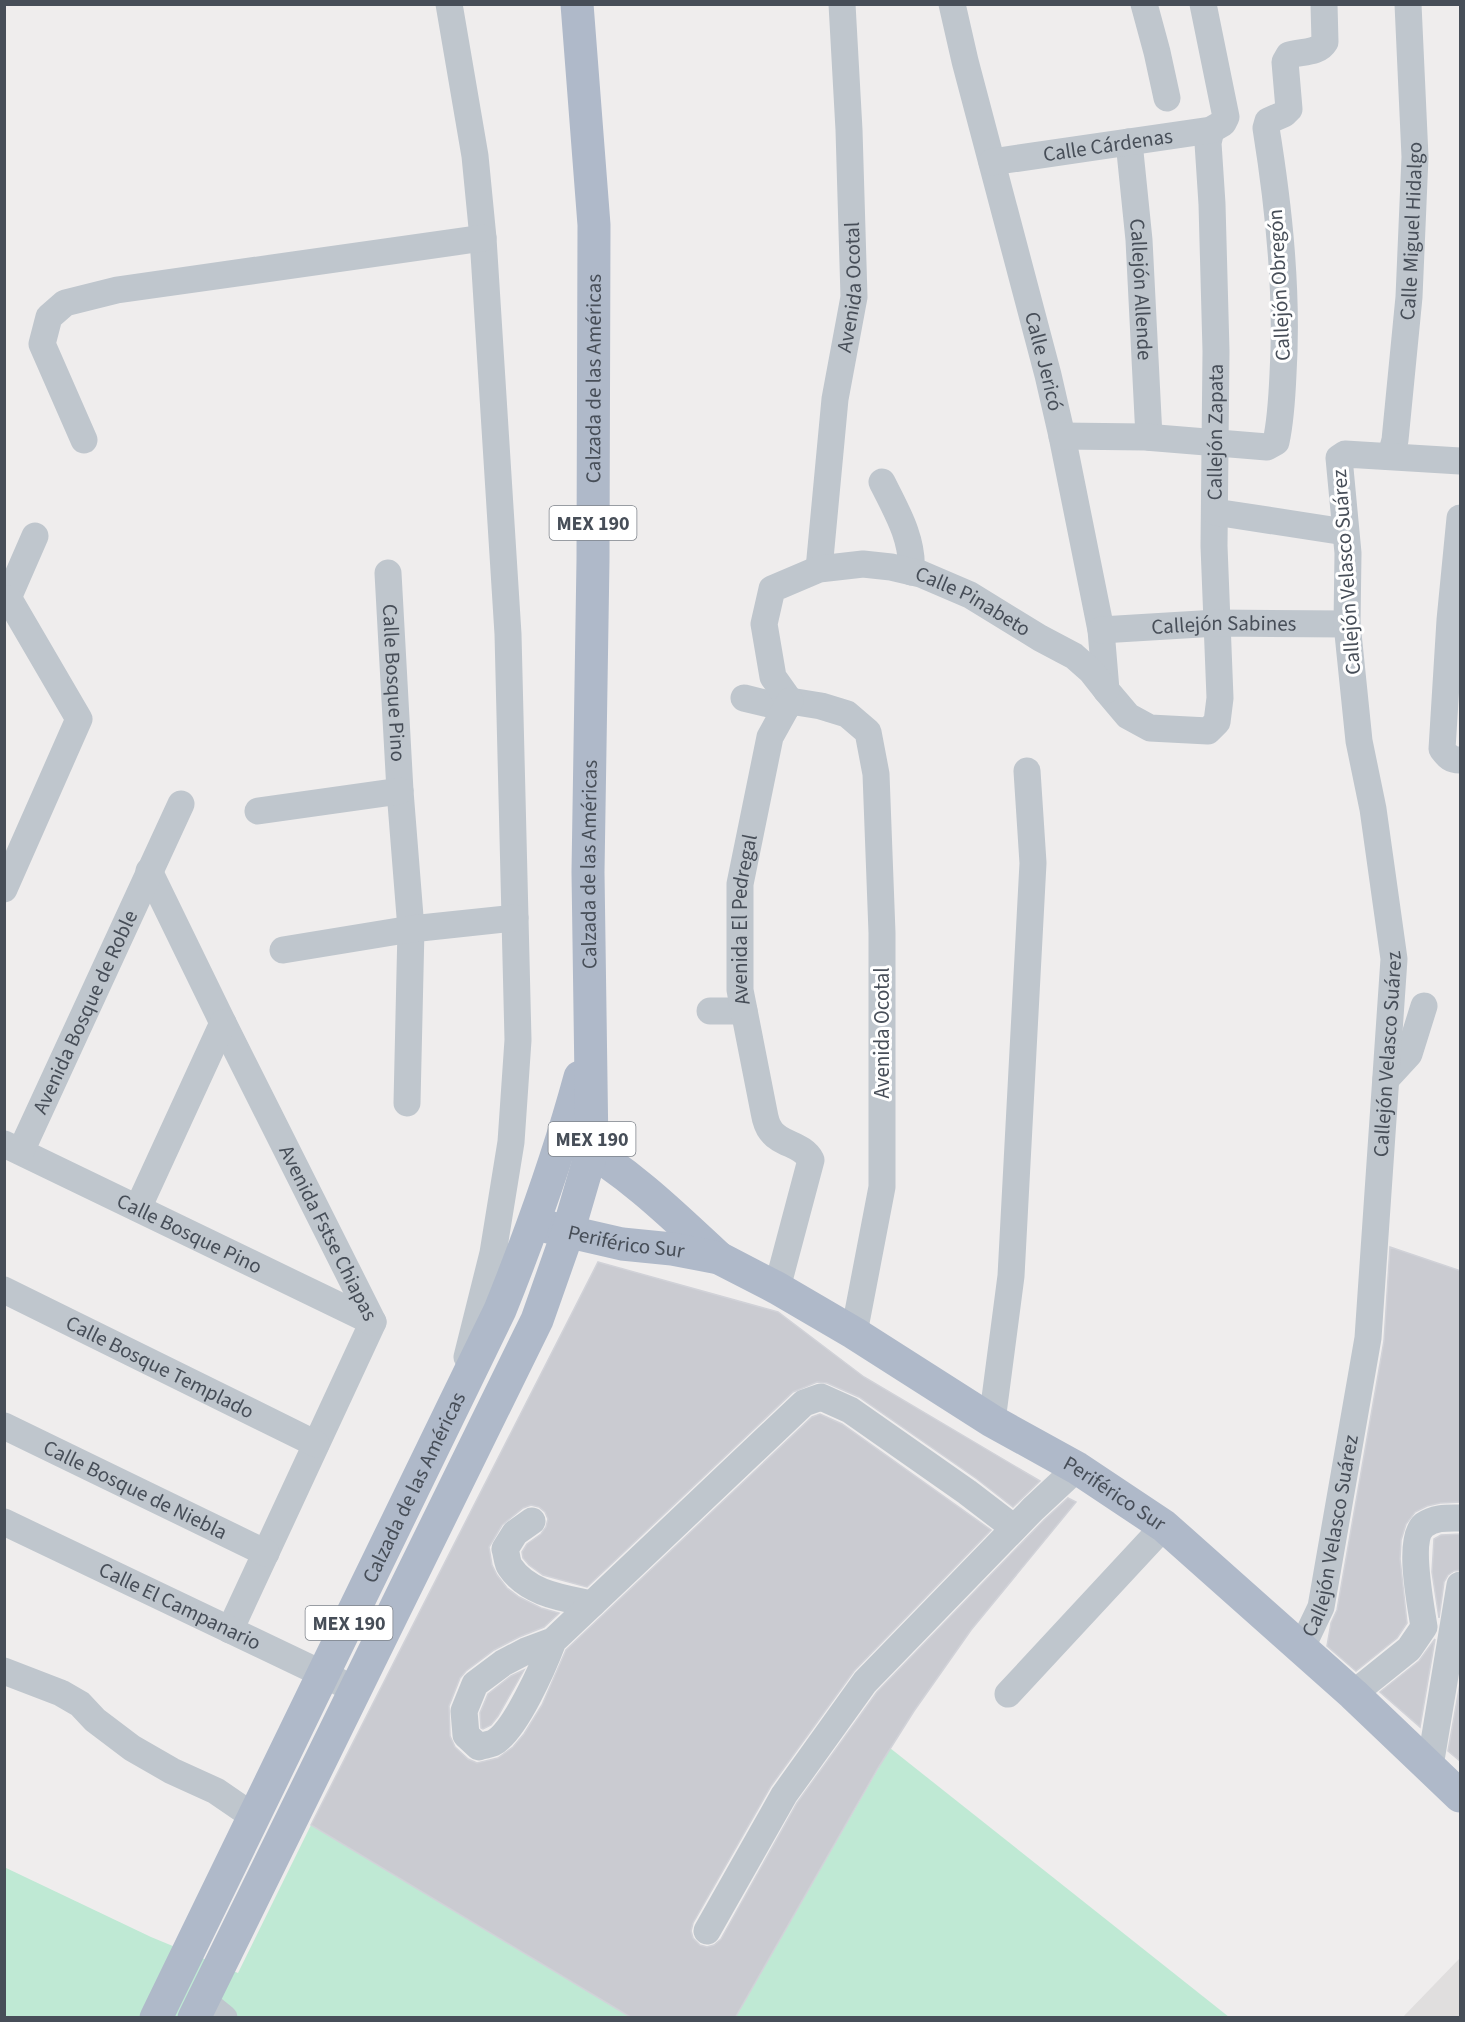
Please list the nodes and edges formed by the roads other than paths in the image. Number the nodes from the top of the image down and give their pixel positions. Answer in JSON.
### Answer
{"nodes":[{"id":1,"x":449,"y":4,"type":"edge"},
{"id":2,"x":578,"y":4,"type":"edge"},
{"id":3,"x":842,"y":4,"type":"edge"},
{"id":4,"x":952,"y":4,"type":"edge"},
{"id":5,"x":1144,"y":4,"type":"edge"},
{"id":6,"x":1203,"y":4,"type":"edge"},
{"id":7,"x":1324,"y":4,"type":"edge"},
{"id":8,"x":1408,"y":4,"type":"edge"},
{"id":9,"x":1167,"y":98,"type":"dead end"},
{"id":10,"x":1217,"y":127,"type":"junction"},
{"id":11,"x":1129,"y":142,"type":"junction"},
{"id":12,"x":992,"y":162,"type":"junction"},
{"id":13,"x":483,"y":238,"type":"junction"},
{"id":14,"x":1062,"y":436,"type":"junction"},
{"id":15,"x":1149,"y":437,"type":"junction"},
{"id":16,"x":84,"y":440,"type":"dead end"},
{"id":17,"x":1215,"y":443,"type":"junction"},
{"id":18,"x":1387,"y":456,"type":"junction"},
{"id":19,"x":1461,"y":461,"type":"edge"},
{"id":20,"x":882,"y":482,"type":"dead end"},
{"id":21,"x":1215,"y":512,"type":"junction"},
{"id":22,"x":1461,"y":518,"type":"edge"},
{"id":23,"x":1346,"y":532,"type":"junction"},
{"id":24,"x":35,"y":536,"type":"dead end"},
{"id":25,"x":819,"y":569,"type":"junction"},
{"id":26,"x":911,"y":572,"type":"junction"},
{"id":27,"x":388,"y":573,"type":"dead end"},
{"id":28,"x":7,"y":603,"type":"edge"},
{"id":29,"x":1217,"y":623,"type":"junction"},
{"id":30,"x":1347,"y":624,"type":"junction"},
{"id":31,"x":1101,"y":630,"type":"junction"},
{"id":32,"x":1106,"y":690,"type":"junction"},
{"id":33,"x":744,"y":698,"type":"dead end"},
{"id":34,"x":788,"y":704,"type":"junction"},
{"id":35,"x":1454,"y":758,"type":"edge"},
{"id":36,"x":1027,"y":771,"type":"dead end"},
{"id":37,"x":400,"y":791,"type":"junction"},
{"id":38,"x":181,"y":804,"type":"dead end"},
{"id":39,"x":258,"y":811,"type":"dead end"},
{"id":40,"x":13,"y":845,"type":"edge"},
{"id":41,"x":149,"y":871,"type":"junction"},
{"id":42,"x":4,"y":889,"type":"edge"},
{"id":43,"x":515,"y":918,"type":"junction"},
{"id":44,"x":411,"y":929,"type":"junction"},
{"id":45,"x":283,"y":950,"type":"dead end"},
{"id":46,"x":1424,"y":1006,"type":"dead end"},
{"id":47,"x":710,"y":1011,"type":"dead end"},
{"id":48,"x":744,"y":1011,"type":"junction"},
{"id":49,"x":222,"y":1023,"type":"junction"},
{"id":50,"x":1386,"y":1079,"type":"junction"},
{"id":51,"x":407,"y":1103,"type":"dead end"},
{"id":52,"x":578,"y":1143,"type":"junction"},
{"id":53,"x":13,"y":1148,"type":"edge"},
{"id":54,"x":138,"y":1208,"type":"junction"},
{"id":55,"x":535,"y":1224,"type":"junction"},
{"id":56,"x":568,"y":1232,"type":"junction"},
{"id":57,"x":719,"y":1258,"type":"junction"},
{"id":58,"x":777,"y":1287,"type":"junction"},
{"id":59,"x":4,"y":1290,"type":"edge"},
{"id":60,"x":373,"y":1322,"type":"junction"},
{"id":61,"x":854,"y":1333,"type":"junction"},
{"id":62,"x":454,"y":1406,"type":"junction"},
{"id":63,"x":992,"y":1421,"type":"junction"},
{"id":64,"x":4,"y":1426,"type":"edge"},
{"id":65,"x":316,"y":1444,"type":"junction"},
{"id":66,"x":1077,"y":1468,"type":"junction"},
{"id":67,"x":1461,"y":1518,"type":"edge"},
{"id":68,"x":532,"y":1521,"type":"dead end"},
{"id":69,"x":4,"y":1522,"type":"edge"},
{"id":70,"x":1164,"y":1526,"type":"junction"},
{"id":71,"x":1014,"y":1528,"type":"junction"},
{"id":72,"x":266,"y":1553,"type":"junction"},
{"id":73,"x":1461,"y":1585,"type":"edge"},
{"id":74,"x":592,"y":1604,"type":"junction"},
{"id":75,"x":1424,"y":1627,"type":"junction"},
{"id":76,"x":230,"y":1630,"type":"junction"},
{"id":77,"x":1453,"y":1637,"type":"junction"},
{"id":78,"x":553,"y":1641,"type":"dead end"},
{"id":79,"x":1301,"y":1649,"type":"junction"},
{"id":80,"x":4,"y":1671,"type":"edge"},
{"id":81,"x":324,"y":1675,"type":"junction"},
{"id":82,"x":356,"y":1690,"type":"junction"},
{"id":83,"x":1008,"y":1694,"type":"dead end"},
{"id":84,"x":1353,"y":1694,"type":"junction"},
{"id":85,"x":1430,"y":1767,"type":"junction"},
{"id":86,"x":1461,"y":1796,"type":"edge"},
{"id":87,"x":254,"y":1817,"type":"junction"},
{"id":88,"x":707,"y":1931,"type":"dead end"},
{"id":89,"x":207,"y":2012,"type":"edge"},
{"id":90,"x":156,"y":2018,"type":"edge"}],
"edges":[{"from":1,"to":13,"type":"street"},
{"from":2,"to":52,"type":"main road","name":"Calzada de las Américas","number":"MEX 190"},
{"from":3,"to":25,"type":"street","name":"Avenida Ocotal"},
{"from":4,"to":12,"type":"street","name":"Calle Jericó"},
{"from":5,"to":9,"type":"street"},
{"from":6,"to":10,"type":"street","name":"Callejón Zapata"},
{"from":7,"to":17,"type":"street","name":"Callejón Obregón"},
{"from":8,"to":18,"type":"street","name":"Calle Miguel Hidalgo"},
{"from":10,"to":11,"type":"street","name":"Calle Cárdenas"},
{"from":10,"to":17,"type":"street","name":"Callejón Zapata"},
{"from":11,"to":12,"type":"street","name":"Calle Cárdenas"},
{"from":11,"to":15,"type":"street","name":"Callejón Allende"},
{"from":12,"to":14,"type":"street","name":"Calle Jericó"},
{"from":13,"to":16,"type":"street"},
{"from":13,"to":43,"type":"street"},
{"from":14,"to":15,"type":"street"},
{"from":14,"to":31,"type":"street","name":"Calle Jericó"},
{"from":15,"to":17,"type":"street"},
{"from":17,"to":21,"type":"street","name":"Callejón Zapata"},
{"from":18,"to":19,"type":"street"},
{"from":18,"to":23,"type":"street","name":"Callejón Velasco Suárez"},
{"from":20,"to":26,"type":"street"},
{"from":21,"to":23,"type":"street"},
{"from":21,"to":29,"type":"street","name":"Callejón Zapata"},
{"from":22,"to":35,"type":"street"},
{"from":23,"to":30,"type":"street","name":"Callejón Velasco Suárez"},
{"from":24,"to":28,"type":"street"},
{"from":25,"to":26,"type":"street","name":"Calle Pinabeto"},
{"from":25,"to":34,"type":"street"},
{"from":26,"to":32,"type":"street","name":"Calle Pinabeto"},
{"from":27,"to":37,"type":"street","name":"Calle Bosque Pino"},
{"from":28,"to":40,"type":"street"},
{"from":29,"to":30,"type":"street","name":"Callejón Sabines"},
{"from":29,"to":31,"type":"street","name":"Callejón Sabines"},
{"from":29,"to":32,"type":"street","name":"Callejón Zapata"},
{"from":30,"to":50,"type":"street","name":"Callejón Velasco Suárez"},
{"from":31,"to":32,"type":"street","name":"Calle Jericó"},
{"from":33,"to":34,"type":"street"},
{"from":34,"to":48,"type":"street","name":"Avenida El Pedregal"},
{"from":34,"to":61,"type":"street","name":"Avenida Ocotal"},
{"from":36,"to":63,"type":"street"},
{"from":37,"to":39,"type":"street","name":"Calle Bosque Pino"},
{"from":37,"to":44,"type":"street","name":"Calle Bosque Pino"},
{"from":38,"to":41,"type":"street","name":"Avenida Bosque de Roble"},
{"from":40,"to":42,"type":"street"},
{"from":41,"to":49,"type":"street","name":"Avenida Fstse Chiapas"},
{"from":41,"to":53,"type":"street","name":"Avenida Bosque de Roble"},
{"from":43,"to":44,"type":"street"},
{"from":43,"to":62,"type":"street"},
{"from":44,"to":45,"type":"street"},
{"from":44,"to":51,"type":"street","name":"Calle Bosque Pino"},
{"from":46,"to":50,"type":"street"},
{"from":47,"to":48,"type":"street"},
{"from":48,"to":58,"type":"street","name":"Avenida El Pedregal"},
{"from":49,"to":54,"type":"street"},
{"from":49,"to":60,"type":"street","name":"Avenida Fstse Chiapas"},
{"from":50,"to":79,"type":"street","name":"Callejón Velasco Suárez"},
{"from":52,"to":55,"type":"main road","name":"Calzada de las Américas","number":"MEX 190"},
{"from":52,"to":56,"type":"main road","name":"Calzada de las Américas","number":"MEX 190"},
{"from":52,"to":57,"type":"main road","name":"Periférico Sur"},
{"from":53,"to":54,"type":"street","name":"Calle Bosque Pino"},
{"from":54,"to":60,"type":"street","name":"Calle Bosque Pino"},
{"from":55,"to":56,"type":"main road","name":"Periférico Sur"},
{"from":55,"to":62,"type":"main road","name":"Calzada de las Américas","number":"MEX 190"},
{"from":56,"to":57,"type":"main road","name":"Periférico Sur"},
{"from":56,"to":82,"type":"main road","name":"Calzada de las Américas","number":"MEX 190"},
{"from":57,"to":58,"type":"main road","name":"Periférico Sur"},
{"from":58,"to":61,"type":"main road","name":"Periférico Sur"},
{"from":59,"to":65,"type":"street","name":"Calle Bosque Templado"},
{"from":60,"to":65,"type":"street","name":"Avenida Fstse Chiapas"},
{"from":61,"to":63,"type":"main road","name":"Periférico Sur"},
{"from":62,"to":81,"type":"main road","name":"Calzada de las Américas","number":"MEX 190"},
{"from":63,"to":66,"type":"main road","name":"Periférico Sur"},
{"from":64,"to":72,"type":"street","name":"Calle Bosque de Niebla"},
{"from":65,"to":72,"type":"street","name":"Avenida Fstse Chiapas"},
{"from":66,"to":70,"type":"main road","name":"Periférico Sur"},
{"from":66,"to":71,"type":"street"},
{"from":67,"to":75,"type":"street"},
{"from":68,"to":74,"type":"street"},
{"from":69,"to":76,"type":"street","name":"Calle El Campanario"},
{"from":70,"to":79,"type":"main road","name":"Periférico Sur"},
{"from":70,"to":83,"type":"street"},
{"from":71,"to":74,"type":"street"},
{"from":71,"to":88,"type":"street"},
{"from":72,"to":76,"type":"street","name":"Avenida Fstse Chiapas"},
{"from":73,"to":77,"type":"street"},
{"from":74,"to":78,"type":"street"},
{"from":75,"to":77,"type":"street"},
{"from":75,"to":84,"type":"street"},
{"from":76,"to":81,"type":"street","name":"Calle El Campanario"},
{"from":77,"to":85,"type":"street"},
{"from":79,"to":84,"type":"main road","name":"Periférico Sur"},
{"from":80,"to":87,"type":"street"},
{"from":81,"to":82,"type":"street","name":"Calle El Campanario"},
{"from":81,"to":87,"type":"main road","name":"Calzada de las Américas","number":"MEX 190"},
{"from":82,"to":89,"type":"main road","name":"Calzada de las Américas","number":"MEX 190"},
{"from":84,"to":85,"type":"main road","name":"Periférico Sur"},
{"from":85,"to":86,"type":"main road","name":"Periférico Sur"},
{"from":87,"to":90,"type":"main road","name":"Calzada de las Américas","number":"MEX 190"}]}
